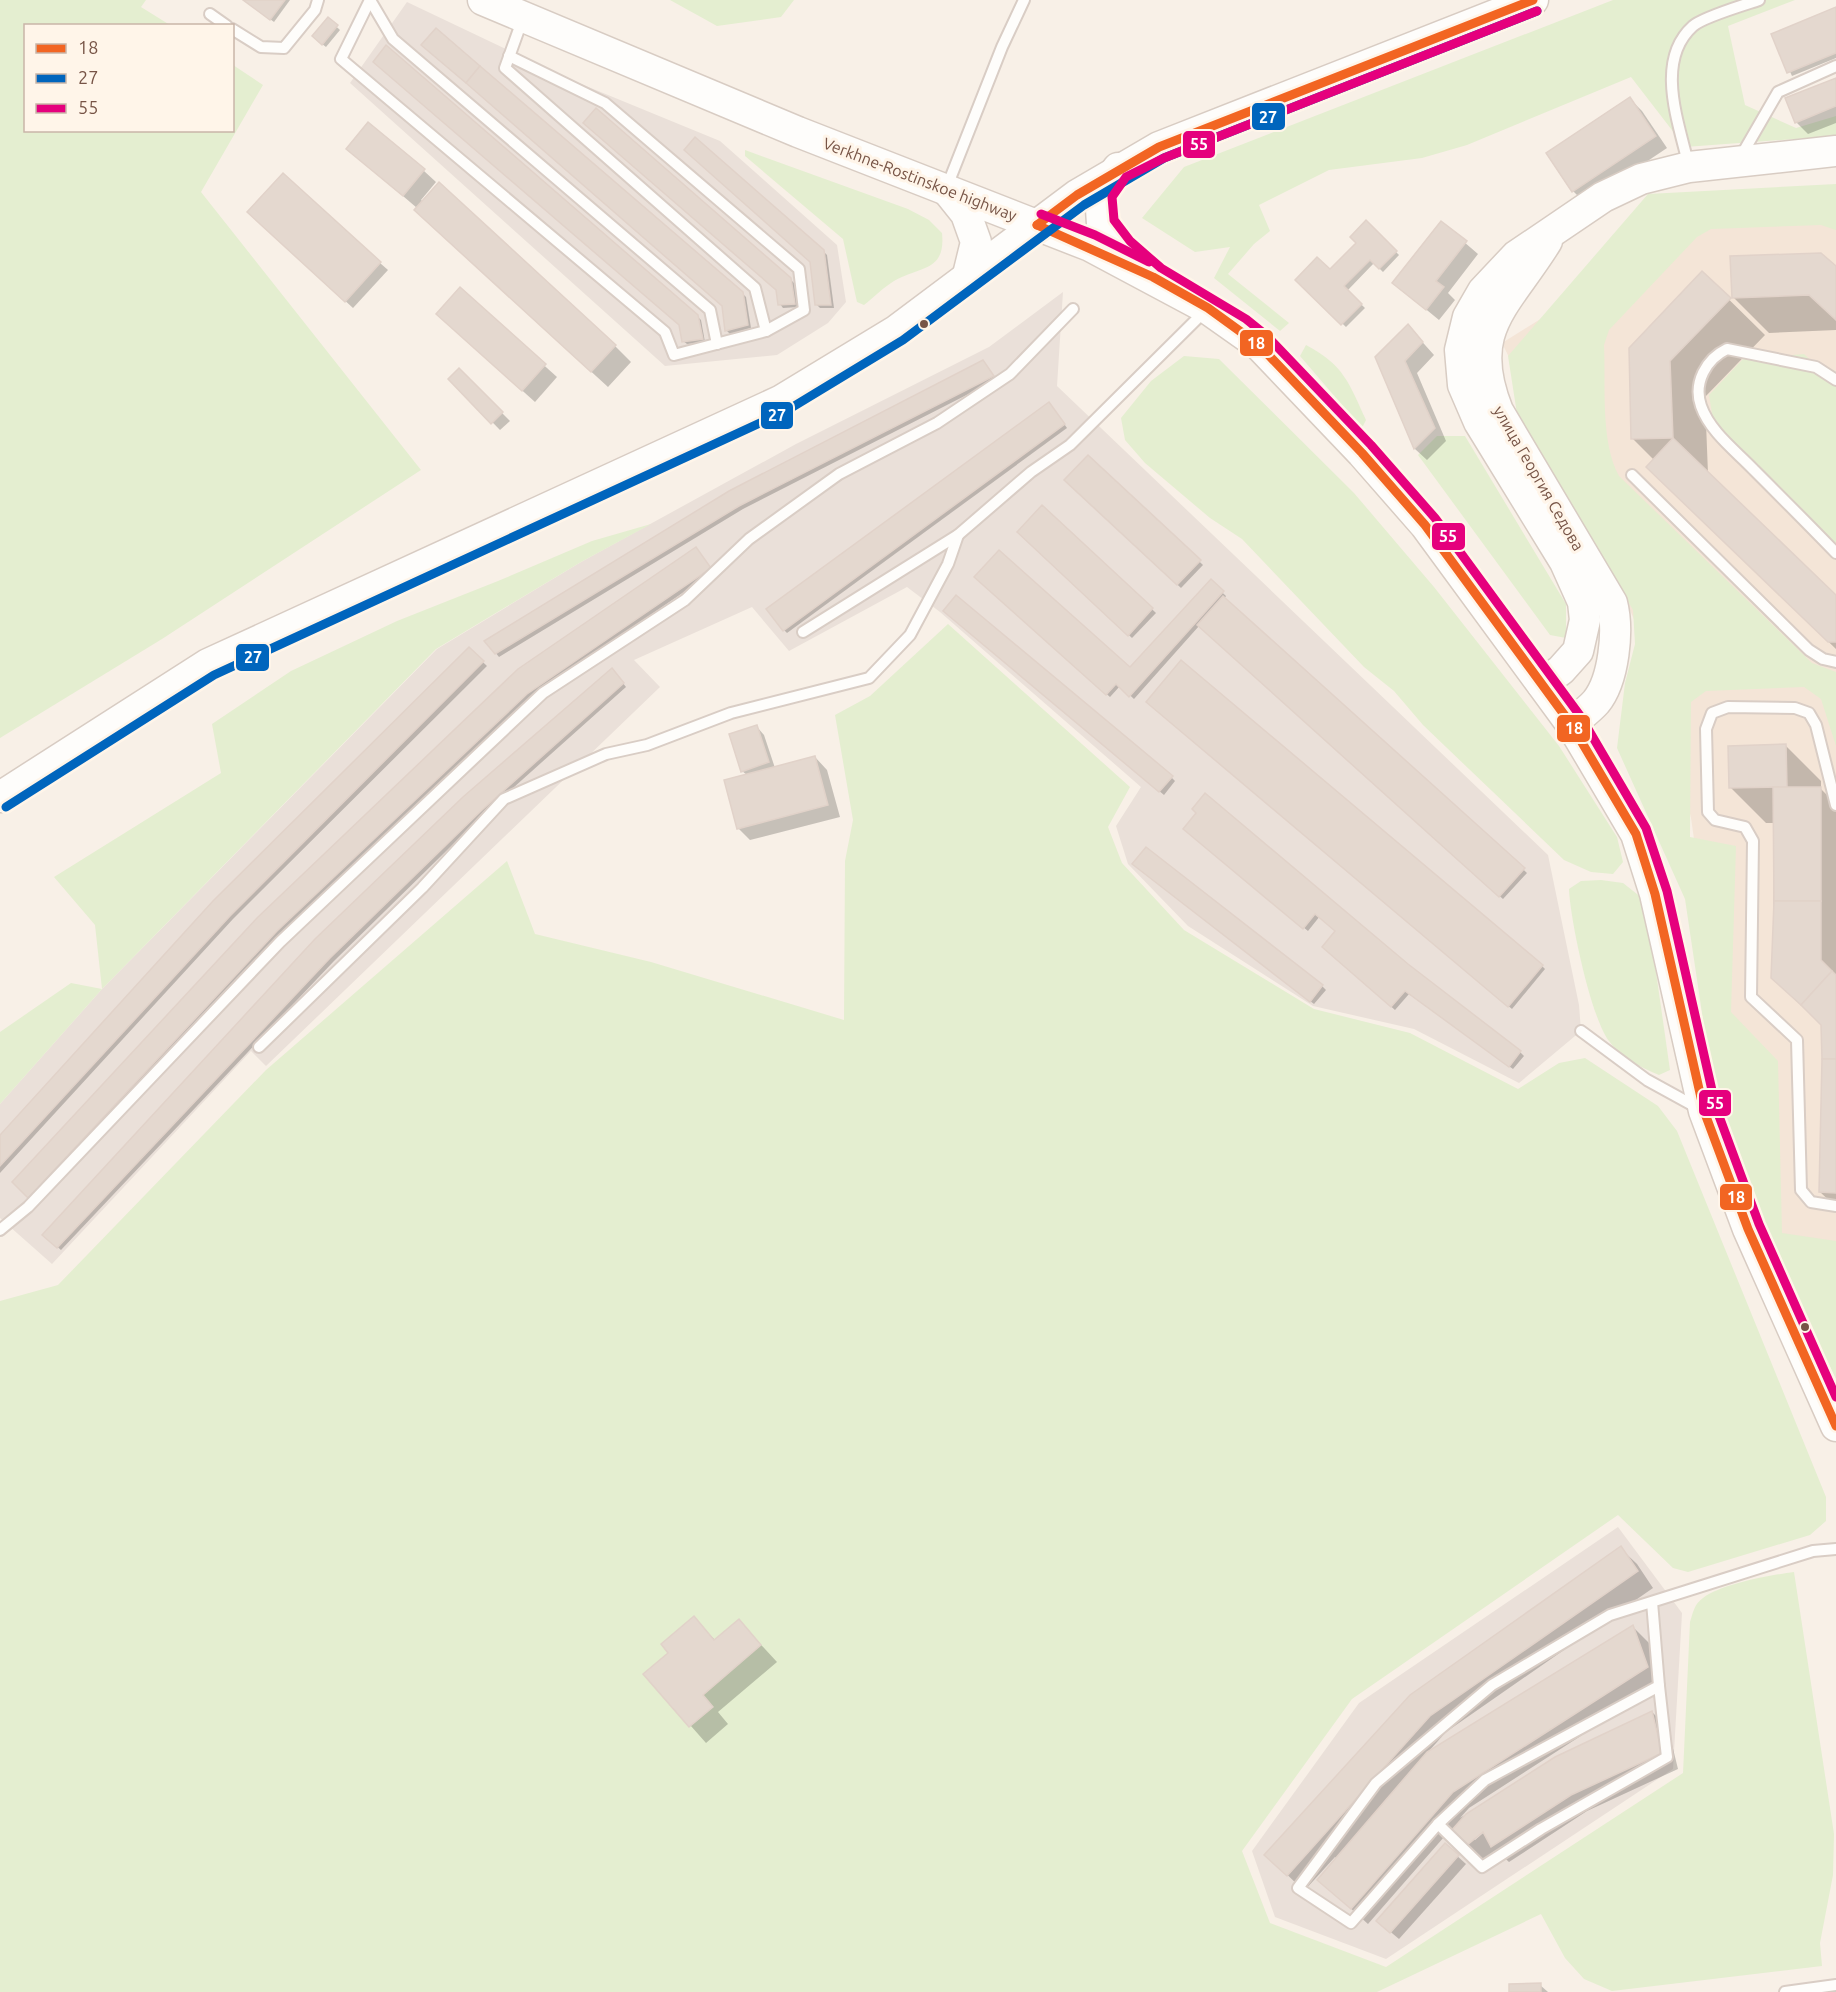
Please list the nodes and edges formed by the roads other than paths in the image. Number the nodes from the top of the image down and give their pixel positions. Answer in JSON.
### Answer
{"nodes":[{"id":1,"x":318,"y":0,"type":"edge"},
{"id":2,"x":370,"y":0,"type":"edge"},
{"id":3,"x":483,"y":0,"type":"edge"},
{"id":4,"x":1024,"y":0,"type":"edge"},
{"id":5,"x":1533,"y":0,"type":"edge"},
{"id":6,"x":1759,"y":0,"type":"edge"},
{"id":7,"x":210,"y":15,"type":"dead end"},
{"id":8,"x":523,"y":16,"type":"junction"},
{"id":9,"x":224,"y":24,"type":"edge"},
{"id":10,"x":234,"y":30,"type":"edge"},
{"id":11,"x":509,"y":56,"type":"junction"},
{"id":12,"x":1836,"y":66,"type":"edge"},
{"id":13,"x":1836,"y":151,"type":"edge"},
{"id":14,"x":1738,"y":162,"type":"junction"},
{"id":15,"x":1689,"y":167,"type":"junction"},
{"id":16,"x":1118,"y":168,"type":"junction"},
{"id":17,"x":946,"y":189,"type":"junction"},
{"id":18,"x":1037,"y":225,"type":"junction"},
{"id":19,"x":1554,"y":231,"type":"junction"},
{"id":20,"x":1154,"y":278,"type":"junction"},
{"id":21,"x":967,"y":279,"type":"junction"},
{"id":22,"x":1073,"y":309,"type":"dead end"},
{"id":23,"x":1208,"y":309,"type":"junction"},
{"id":24,"x":766,"y":332,"type":"junction"},
{"id":25,"x":717,"y":344,"type":"junction"},
{"id":26,"x":1836,"y":380,"type":"edge"},
{"id":27,"x":1632,"y":475,"type":"dead end"},
{"id":28,"x":958,"y":534,"type":"junction"},
{"id":29,"x":1836,"y":553,"type":"edge"},
{"id":30,"x":803,"y":632,"type":"dead end"},
{"id":31,"x":1836,"y":662,"type":"edge"},
{"id":32,"x":1542,"y":684,"type":"junction"},
{"id":33,"x":1571,"y":724,"type":"junction"},
{"id":34,"x":0,"y":797,"type":"edge"},
{"id":35,"x":1836,"y":806,"type":"edge"},
{"id":36,"x":1581,"y":1031,"type":"dead end"},
{"id":37,"x":259,"y":1047,"type":"dead end"},
{"id":38,"x":1704,"y":1110,"type":"junction"},
{"id":39,"x":1836,"y":1206,"type":"edge"},
{"id":40,"x":0,"y":1230,"type":"edge"},
{"id":41,"x":1836,"y":1426,"type":"edge"},
{"id":42,"x":1836,"y":1549,"type":"edge"},
{"id":43,"x":1652,"y":1602,"type":"junction"},
{"id":44,"x":1659,"y":1686,"type":"junction"},
{"id":45,"x":1438,"y":1824,"type":"junction"},
{"id":46,"x":1836,"y":1985,"type":"edge"},
{"id":47,"x":1785,"y":1992,"type":"edge"}],
"edges":[{"from":1,"to":10,"type":"lane"},
{"from":2,"to":25,"type":"lane"},
{"from":2,"to":25,"type":"lane"},
{"from":3,"to":8,"type":"street","name":"Verkhne-Rostinskoe highway"},
{"from":4,"to":17,"type":"lane"},
{"from":5,"to":16,"type":"street"},
{"from":6,"to":15,"type":"lane"},
{"from":7,"to":9,"type":"lane"},
{"from":8,"to":11,"type":"lane"},
{"from":8,"to":17,"type":"street","name":"Verkhne-Rostinskoe highway"},
{"from":11,"to":24,"type":"lane"},
{"from":11,"to":24,"type":"lane"},
{"from":12,"to":14,"type":"lane"},
{"from":13,"to":14,"type":"street","name":"улица Георгия Седова"},
{"from":14,"to":15,"type":"street","name":"улица Георгия Седова"},
{"from":15,"to":19,"type":"street","name":"улица Георгия Седова"},
{"from":16,"to":18,"type":"street"},
{"from":16,"to":20,"type":"street"},
{"from":17,"to":18,"type":"street","name":"Verkhne-Rostinskoe highway"},
{"from":17,"to":21,"type":"street"},
{"from":18,"to":20,"type":"street","name":"Verkhne-Rostinskoe highway"},
{"from":18,"to":21,"type":"street"},
{"from":19,"to":32,"type":"street","name":"улица Георгия Седова"},
{"from":19,"to":33,"type":"street","name":"улица Георгия Седова"},
{"from":20,"to":23,"type":"street","name":"Verkhne-Rostinskoe highway"},
{"from":21,"to":34,"type":"street"},
{"from":22,"to":40,"type":"lane"},
{"from":23,"to":28,"type":"lane"},
{"from":23,"to":32,"type":"street","name":"Verkhne-Rostinskoe highway"},
{"from":24,"to":25,"type":"lane"},
{"from":26,"to":29,"type":"lane"},
{"from":27,"to":31,"type":"lane"},
{"from":28,"to":30,"type":"lane"},
{"from":28,"to":37,"type":"lane"},
{"from":32,"to":33,"type":"street","name":"Verkhne-Rostinskoe highway"},
{"from":33,"to":38,"type":"street","name":"Verkhne-Rostinskoe highway"},
{"from":35,"to":39,"type":"lane"},
{"from":36,"to":38,"type":"lane"},
{"from":38,"to":41,"type":"street","name":"Verkhne-Rostinskoe highway"},
{"from":42,"to":43,"type":"lane"},
{"from":43,"to":44,"type":"lane"},
{"from":43,"to":45,"type":"lane"},
{"from":44,"to":45,"type":"lane"},
{"from":44,"to":45,"type":"lane"},
{"from":46,"to":47,"type":"lane"}]}
